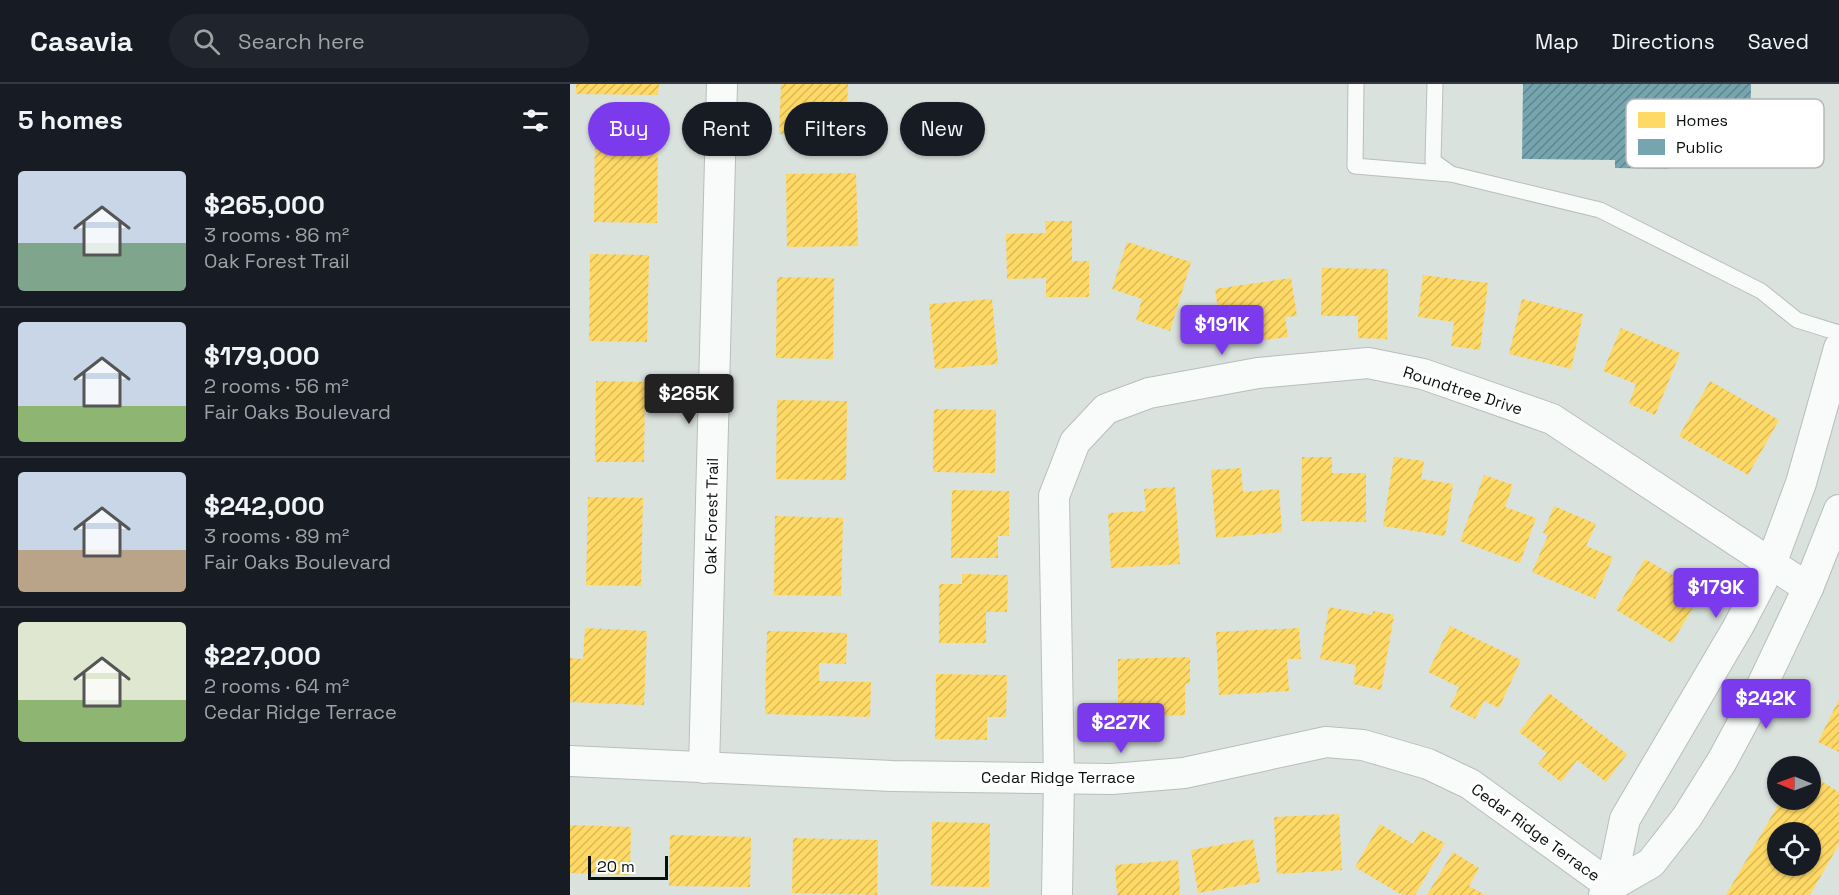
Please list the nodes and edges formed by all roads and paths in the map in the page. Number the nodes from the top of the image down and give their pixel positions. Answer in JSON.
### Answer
{"nodes":[{"id":1,"x":722,"y":84,"type":"edge"},
{"id":2,"x":1356,"y":84,"type":"edge"},
{"id":3,"x":1435,"y":84,"type":"edge"},
{"id":4,"x":1451,"y":174,"type":"junction"},
{"id":5,"x":1839,"y":333,"type":"edge"},
{"id":6,"x":1839,"y":348,"type":"edge"},
{"id":7,"x":1839,"y":510,"type":"edge"},
{"id":8,"x":1771,"y":564,"type":"junction"},
{"id":9,"x":1808,"y":588,"type":"junction"},
{"id":10,"x":570,"y":760,"type":"edge"},
{"id":11,"x":704,"y":768,"type":"junction"},
{"id":12,"x":1059,"y":778,"type":"junction"},
{"id":13,"x":1608,"y":891,"type":"edge"},
{"id":14,"x":1057,"y":895,"type":"edge"}],
"edges":[{"from":1,"to":11,"type":"street","name":"Oak Forest Trail"},
{"from":2,"to":4,"type":"lane"},
{"from":3,"to":4,"type":"lane"},
{"from":4,"to":5,"type":"lane"},
{"from":6,"to":8,"type":"street"},
{"from":7,"to":9,"type":"street"},
{"from":8,"to":9,"type":"street","name":"Roundtree Drive"},
{"from":8,"to":12,"type":"street","name":"Roundtree Drive"},
{"from":8,"to":13,"type":"street"},
{"from":9,"to":13,"type":"street"},
{"from":10,"to":11,"type":"street","name":"Cedar Ridge Terrace"},
{"from":11,"to":12,"type":"street","name":"Cedar Ridge Terrace"},
{"from":12,"to":13,"type":"street","name":"Cedar Ridge Terrace"},
{"from":12,"to":14,"type":"street","name":"Roundtree Drive"}]}
